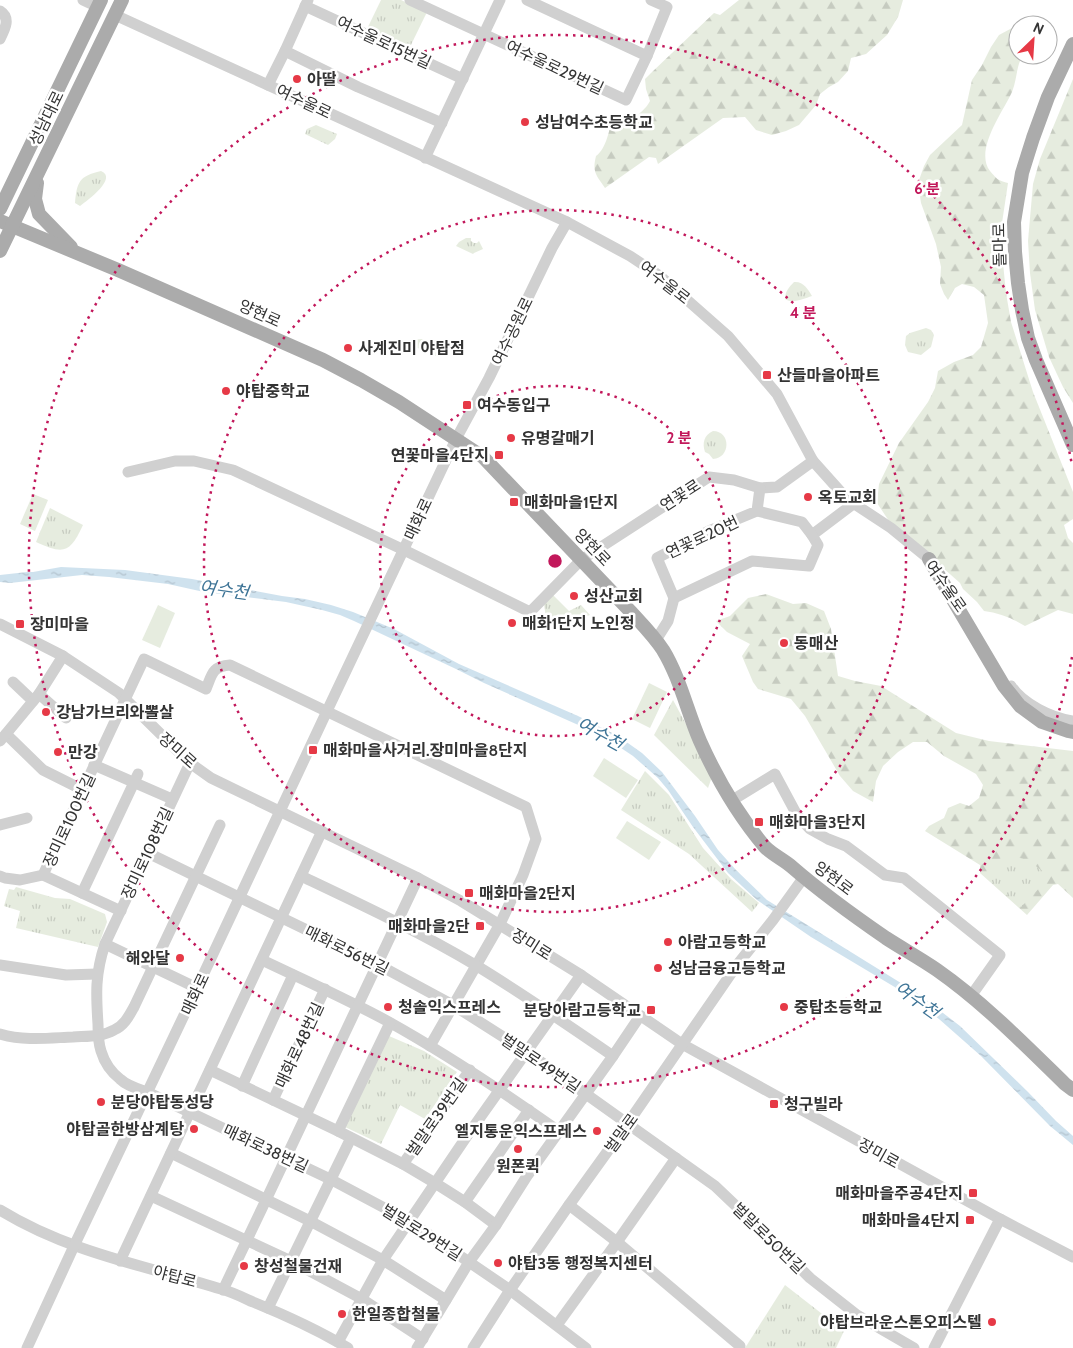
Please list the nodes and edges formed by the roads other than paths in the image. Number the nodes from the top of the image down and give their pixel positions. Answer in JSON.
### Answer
{"nodes":[{"id":1,"x":83,"y":0,"type":"edge"},
{"id":2,"x":122,"y":0,"type":"edge"},
{"id":3,"x":410,"y":0,"type":"edge"},
{"id":4,"x":500,"y":0,"type":"edge"},
{"id":5,"x":527,"y":0,"type":"edge"},
{"id":6,"x":652,"y":0,"type":"edge"},
{"id":7,"x":306,"y":3,"type":"edge"},
{"id":8,"x":99,"y":4,"type":"edge"},
{"id":9,"x":0,"y":11,"type":"edge"},
{"id":10,"x":115,"y":15,"type":"junction"},
{"id":11,"x":484,"y":34,"type":"junction"},
{"id":12,"x":0,"y":39,"type":"edge"},
{"id":13,"x":1073,"y":44,"type":"edge"},
{"id":14,"x":285,"y":51,"type":"junction"},
{"id":15,"x":647,"y":56,"type":"junction"},
{"id":16,"x":463,"y":79,"type":"junction"},
{"id":17,"x":268,"y":85,"type":"junction"},
{"id":18,"x":442,"y":123,"type":"junction"},
{"id":19,"x":425,"y":158,"type":"junction"},
{"id":20,"x":38,"y":174,"type":"junction"},
{"id":21,"x":16,"y":177,"type":"junction"},
{"id":22,"x":0,"y":187,"type":"edge"},
{"id":23,"x":0,"y":209,"type":"edge"},
{"id":24,"x":566,"y":222,"type":"junction"},
{"id":25,"x":6,"y":224,"type":"edge"},
{"id":26,"x":0,"y":252,"type":"edge"},
{"id":27,"x":77,"y":253,"type":"junction"},
{"id":28,"x":456,"y":439,"type":"junction"},
{"id":29,"x":1073,"y":445,"type":"edge"},
{"id":30,"x":812,"y":461,"type":"junction"},
{"id":31,"x":128,"y":472,"type":"dead end"},
{"id":32,"x":760,"y":488,"type":"junction"},
{"id":33,"x":853,"y":504,"type":"junction"},
{"id":34,"x":757,"y":511,"type":"junction"},
{"id":35,"x":812,"y":535,"type":"junction"},
{"id":36,"x":404,"y":550,"type":"junction"},
{"id":37,"x":929,"y":558,"type":"junction"},
{"id":38,"x":581,"y":560,"type":"junction"},
{"id":39,"x":674,"y":598,"type":"junction"},
{"id":40,"x":0,"y":625,"type":"edge"},
{"id":41,"x":656,"y":640,"type":"junction"},
{"id":42,"x":63,"y":656,"type":"junction"},
{"id":43,"x":13,"y":682,"type":"dead end"},
{"id":44,"x":36,"y":698,"type":"junction"},
{"id":45,"x":126,"y":700,"type":"junction"},
{"id":46,"x":326,"y":711,"type":"junction"},
{"id":47,"x":66,"y":718,"type":"dead end"},
{"id":48,"x":1073,"y":721,"type":"edge"},
{"id":49,"x":1073,"y":732,"type":"edge"},
{"id":50,"x":3,"y":737,"type":"edge"},
{"id":51,"x":190,"y":763,"type":"junction"},
{"id":52,"x":94,"y":765,"type":"junction"},
{"id":53,"x":136,"y":778,"type":"junction"},
{"id":54,"x":83,"y":790,"type":"junction"},
{"id":55,"x":172,"y":799,"type":"junction"},
{"id":56,"x":731,"y":801,"type":"junction"},
{"id":57,"x":280,"y":812,"type":"junction"},
{"id":58,"x":27,"y":818,"type":"dead end"},
{"id":59,"x":0,"y":825,"type":"edge"},
{"id":60,"x":220,"y":826,"type":"dead end"},
{"id":61,"x":322,"y":831,"type":"junction"},
{"id":62,"x":148,"y":853,"type":"junction"},
{"id":63,"x":43,"y":875,"type":"junction"},
{"id":64,"x":301,"y":876,"type":"junction"},
{"id":65,"x":196,"y":877,"type":"junction"},
{"id":66,"x":804,"y":877,"type":"junction"},
{"id":67,"x":418,"y":878,"type":"junction"},
{"id":68,"x":2,"y":881,"type":"edge"},
{"id":69,"x":82,"y":893,"type":"junction"},
{"id":70,"x":240,"y":898,"type":"junction"},
{"id":71,"x":121,"y":911,"type":"junction"},
{"id":72,"x":282,"y":918,"type":"junction"},
{"id":73,"x":397,"y":922,"type":"junction"},
{"id":74,"x":500,"y":924,"type":"junction"},
{"id":75,"x":105,"y":944,"type":"junction"},
{"id":76,"x":262,"y":960,"type":"junction"},
{"id":77,"x":377,"y":964,"type":"junction"},
{"id":78,"x":0,"y":965,"type":"edge"},
{"id":79,"x":476,"y":966,"type":"junction"},
{"id":80,"x":153,"y":967,"type":"junction"},
{"id":81,"x":97,"y":974,"type":"junction"},
{"id":82,"x":293,"y":975,"type":"junction"},
{"id":83,"x":581,"y":975,"type":"junction"},
{"id":84,"x":198,"y":988,"type":"junction"},
{"id":85,"x":325,"y":989,"type":"junction"},
{"id":86,"x":971,"y":996,"type":"junction"},
{"id":87,"x":357,"y":1005,"type":"junction"},
{"id":88,"x":453,"y":1006,"type":"junction"},
{"id":89,"x":553,"y":1015,"type":"junction"},
{"id":90,"x":640,"y":1016,"type":"junction"},
{"id":91,"x":390,"y":1022,"type":"junction"},
{"id":92,"x":0,"y":1034,"type":"edge"},
{"id":93,"x":98,"y":1036,"type":"junction"},
{"id":94,"x":682,"y":1044,"type":"junction"},
{"id":95,"x":430,"y":1046,"type":"junction"},
{"id":96,"x":527,"y":1052,"type":"junction"},
{"id":97,"x":613,"y":1056,"type":"junction"},
{"id":98,"x":210,"y":1070,"type":"junction"},
{"id":99,"x":470,"y":1070,"type":"junction"},
{"id":100,"x":242,"y":1086,"type":"junction"},
{"id":101,"x":500,"y":1090,"type":"junction"},
{"id":102,"x":1073,"y":1090,"type":"edge"},
{"id":103,"x":147,"y":1092,"type":"junction"},
{"id":104,"x":587,"y":1094,"type":"junction"},
{"id":105,"x":273,"y":1100,"type":"junction"},
{"id":106,"x":529,"y":1110,"type":"junction"},
{"id":107,"x":190,"y":1113,"type":"junction"},
{"id":108,"x":306,"y":1116,"type":"junction"},
{"id":109,"x":628,"y":1123,"type":"junction"},
{"id":110,"x":338,"y":1131,"type":"junction"},
{"id":111,"x":560,"y":1132,"type":"junction"},
{"id":112,"x":351,"y":1138,"type":"junction"},
{"id":113,"x":171,"y":1153,"type":"junction"},
{"id":114,"x":286,"y":1158,"type":"junction"},
{"id":115,"x":676,"y":1158,"type":"junction"},
{"id":116,"x":403,"y":1164,"type":"junction"},
{"id":117,"x":330,"y":1179,"type":"junction"},
{"id":118,"x":435,"y":1183,"type":"junction"},
{"id":119,"x":151,"y":1196,"type":"junction"},
{"id":120,"x":266,"y":1200,"type":"junction"},
{"id":121,"x":465,"y":1202,"type":"junction"},
{"id":122,"x":569,"y":1205,"type":"junction"},
{"id":123,"x":0,"y":1210,"type":"edge"},
{"id":124,"x":1000,"y":1219,"type":"junction"},
{"id":125,"x":310,"y":1221,"type":"junction"},
{"id":126,"x":409,"y":1221,"type":"junction"},
{"id":127,"x":496,"y":1225,"type":"junction"},
{"id":128,"x":247,"y":1240,"type":"junction"},
{"id":129,"x":617,"y":1242,"type":"junction"},
{"id":130,"x":74,"y":1246,"type":"junction"},
{"id":131,"x":1073,"y":1257,"type":"edge"},
{"id":132,"x":384,"y":1260,"type":"junction"},
{"id":133,"x":120,"y":1261,"type":"junction"},
{"id":134,"x":291,"y":1261,"type":"junction"},
{"id":135,"x":469,"y":1262,"type":"junction"},
{"id":136,"x":223,"y":1290,"type":"junction"},
{"id":137,"x":510,"y":1290,"type":"junction"},
{"id":138,"x":362,"y":1299,"type":"junction"},
{"id":139,"x":446,"y":1300,"type":"junction"},
{"id":140,"x":268,"y":1308,"type":"junction"},
{"id":141,"x":557,"y":1325,"type":"junction"},
{"id":142,"x":420,"y":1344,"type":"edge"},
{"id":143,"x":343,"y":1345,"type":"edge"},
{"id":144,"x":740,"y":1346,"type":"dead end"},
{"id":145,"x":27,"y":1348,"type":"edge"},
{"id":146,"x":474,"y":1348,"type":"edge"},
{"id":147,"x":586,"y":1348,"type":"edge"},
{"id":148,"x":914,"y":1348,"type":"edge"},
{"id":149,"x":934,"y":1348,"type":"edge"}],
"edges":[{"from":1,"to":8,"type":"street"},
{"from":2,"to":10,"type":"main road","name":"성남대로"},
{"from":3,"to":11,"type":"street"},
{"from":4,"to":11,"type":"street"},
{"from":5,"to":15,"type":"street"},
{"from":6,"to":15,"type":"street"},
{"from":7,"to":14,"type":"street","name":"여수울로15번길"},
{"from":7,"to":16,"type":"street","name":"여수울로15번길"},
{"from":8,"to":21,"type":"main road","name":"성남대로"},
{"from":9,"to":12,"type":"street"},
{"from":10,"to":17,"type":"street","name":"여수울로"},
{"from":10,"to":20,"type":"main road","name":"성남대로"},
{"from":11,"to":15,"type":"street","name":"여수울로29번길"},
{"from":11,"to":16,"type":"street"},
{"from":13,"to":29,"type":"main road","name":"돌마로"},
{"from":14,"to":17,"type":"street","name":"여수울로15번길"},
{"from":14,"to":18,"type":"street"},
{"from":16,"to":18,"type":"street"},
{"from":17,"to":19,"type":"street","name":"여수울로"},
{"from":18,"to":19,"type":"street"},
{"from":19,"to":24,"type":"street","name":"여수울로"},
{"from":20,"to":25,"type":"main road","name":"성남대로"},
{"from":20,"to":27,"type":"main road"},
{"from":21,"to":22,"type":"main road"},
{"from":21,"to":23,"type":"main road","name":"성남대로"},
{"from":24,"to":28,"type":"street","name":"여수공원로"},
{"from":24,"to":30,"type":"street","name":"여수울로"},
{"from":25,"to":26,"type":"main road","name":"성남대로"},
{"from":25,"to":27,"type":"main road","name":"양현로"},
{"from":27,"to":28,"type":"main road","name":"양현로"},
{"from":28,"to":36,"type":"street","name":"매화로"},
{"from":28,"to":38,"type":"main road","name":"양현로"},
{"from":30,"to":32,"type":"street"},
{"from":30,"to":33,"type":"street","name":"여수울로"},
{"from":31,"to":36,"type":"street"},
{"from":32,"to":34,"type":"street","name":"연꽃로20번"},
{"from":32,"to":38,"type":"street","name":"연꽃로"},
{"from":33,"to":35,"type":"street"},
{"from":33,"to":37,"type":"street","name":"여수울로"},
{"from":34,"to":35,"type":"street"},
{"from":34,"to":39,"type":"street","name":"연꽃로20번"},
{"from":35,"to":39,"type":"street"},
{"from":36,"to":38,"type":"street","name":"연꽃로"},
{"from":36,"to":46,"type":"street","name":"매화로"},
{"from":37,"to":48,"type":"street","name":"여수울로"},
{"from":37,"to":49,"type":"main road"},
{"from":38,"to":41,"type":"main road","name":"양현로"},
{"from":39,"to":41,"type":"street"},
{"from":40,"to":42,"type":"street","name":"장미로"},
{"from":41,"to":56,"type":"main road","name":"양현로"},
{"from":42,"to":44,"type":"street"},
{"from":42,"to":45,"type":"street","name":"장미로"},
{"from":43,"to":44,"type":"street"},
{"from":44,"to":47,"type":"street"},
{"from":44,"to":50,"type":"street"},
{"from":45,"to":46,"type":"street","name":"장미로100번길"},
{"from":45,"to":51,"type":"street","name":"장미로"},
{"from":45,"to":52,"type":"street","name":"장미로100번길"},
{"from":46,"to":57,"type":"street","name":"매화로"},
{"from":46,"to":74,"type":"street"},
{"from":50,"to":54,"type":"street"},
{"from":51,"to":55,"type":"street","name":"장미로108번길"},
{"from":51,"to":57,"type":"street","name":"장미로"},
{"from":52,"to":53,"type":"street","name":"장미로100번길"},
{"from":52,"to":54,"type":"street","name":"장미로100번길"},
{"from":53,"to":55,"type":"street","name":"장미로100번길"},
{"from":53,"to":69,"type":"street"},
{"from":54,"to":63,"type":"street","name":"장미로100번길"},
{"from":55,"to":62,"type":"street","name":"장미로108번길"},
{"from":56,"to":66,"type":"main road","name":"양현로"},
{"from":56,"to":86,"type":"street"},
{"from":57,"to":61,"type":"street","name":"장미로"},
{"from":57,"to":70,"type":"street","name":"매화로"},
{"from":58,"to":59,"type":"street"},
{"from":60,"to":65,"type":"street"},
{"from":61,"to":64,"type":"street"},
{"from":61,"to":67,"type":"street","name":"장미로"},
{"from":62,"to":65,"type":"street","name":"매화로56번길"},
{"from":62,"to":71,"type":"street","name":"장미로108번길"},
{"from":63,"to":68,"type":"street","name":"장미로100번길"},
{"from":63,"to":69,"type":"street","name":"장미로100번길"},
{"from":64,"to":72,"type":"street"},
{"from":64,"to":73,"type":"street"},
{"from":65,"to":70,"type":"street","name":"매화로56번길"},
{"from":65,"to":80,"type":"street"},
{"from":66,"to":86,"type":"main road","name":"양현로"},
{"from":66,"to":94,"type":"street","name":"벌말로"},
{"from":67,"to":73,"type":"street"},
{"from":67,"to":74,"type":"street","name":"장미로"},
{"from":69,"to":71,"type":"street","name":"장미로100번길"},
{"from":70,"to":72,"type":"street","name":"매화로56번길"},
{"from":70,"to":84,"type":"street","name":"매화로"},
{"from":71,"to":75,"type":"street","name":"장미로108번길"},
{"from":72,"to":76,"type":"street"},
{"from":72,"to":77,"type":"street","name":"매화로56번길"},
{"from":73,"to":77,"type":"street"},
{"from":73,"to":79,"type":"street"},
{"from":74,"to":79,"type":"street"},
{"from":74,"to":83,"type":"street","name":"장미로"},
{"from":75,"to":80,"type":"street"},
{"from":75,"to":81,"type":"street","name":"장미로108번길"},
{"from":76,"to":82,"type":"street"},
{"from":76,"to":98,"type":"street"},
{"from":77,"to":87,"type":"street"},
{"from":77,"to":88,"type":"street","name":"매화로56번길"},
{"from":78,"to":81,"type":"street"},
{"from":79,"to":88,"type":"street"},
{"from":79,"to":89,"type":"street"},
{"from":80,"to":84,"type":"street"},
{"from":80,"to":93,"type":"street"},
{"from":81,"to":93,"type":"street","name":"장미로108번길"},
{"from":82,"to":85,"type":"street"},
{"from":82,"to":100,"type":"street"},
{"from":83,"to":89,"type":"street"},
{"from":83,"to":90,"type":"street","name":"장미로"},
{"from":84,"to":103,"type":"street","name":"매화로"},
{"from":85,"to":87,"type":"street"},
{"from":85,"to":105,"type":"street","name":"매화로48번길"},
{"from":86,"to":102,"type":"main road","name":"양현로"},
{"from":87,"to":91,"type":"street"},
{"from":87,"to":108,"type":"street"},
{"from":88,"to":95,"type":"street"},
{"from":88,"to":96,"type":"street","name":"벌말로49번길"},
{"from":89,"to":96,"type":"street"},
{"from":89,"to":97,"type":"street"},
{"from":90,"to":94,"type":"street","name":"장미로"},
{"from":90,"to":97,"type":"street"},
{"from":91,"to":95,"type":"street"},
{"from":91,"to":110,"type":"street"},
{"from":92,"to":93,"type":"street"},
{"from":93,"to":103,"type":"street","name":"매화로38번길"},
{"from":94,"to":109,"type":"street","name":"벌말로"},
{"from":94,"to":124,"type":"street","name":"장미로"},
{"from":95,"to":99,"type":"street"},
{"from":96,"to":101,"type":"street"},
{"from":96,"to":104,"type":"street","name":"벌말로49번길"},
{"from":97,"to":104,"type":"street"},
{"from":98,"to":100,"type":"street"},
{"from":98,"to":107,"type":"street"},
{"from":99,"to":101,"type":"street"},
{"from":99,"to":116,"type":"street","name":"벌말로39번길"},
{"from":100,"to":105,"type":"street"},
{"from":101,"to":106,"type":"street"},
{"from":101,"to":118,"type":"street"},
{"from":103,"to":107,"type":"street","name":"매화로38번길"},
{"from":103,"to":130,"type":"street","name":"매화로"},
{"from":104,"to":109,"type":"street","name":"벌말로49번길"},
{"from":104,"to":111,"type":"street"},
{"from":105,"to":108,"type":"street"},
{"from":106,"to":111,"type":"street"},
{"from":106,"to":121,"type":"street"},
{"from":107,"to":113,"type":"street"},
{"from":107,"to":114,"type":"street","name":"매화로38번길"},
{"from":108,"to":110,"type":"street"},
{"from":108,"to":114,"type":"street"},
{"from":109,"to":115,"type":"street","name":"벌말로50번길"},
{"from":109,"to":122,"type":"street","name":"벌말로"},
{"from":110,"to":112,"type":"street"},
{"from":111,"to":127,"type":"street"},
{"from":112,"to":116,"type":"street"},
{"from":112,"to":117,"type":"street"},
{"from":113,"to":119,"type":"street"},
{"from":113,"to":120,"type":"street"},
{"from":114,"to":117,"type":"street","name":"매화로38번길"},
{"from":114,"to":120,"type":"street"},
{"from":115,"to":129,"type":"street"},
{"from":115,"to":148,"type":"street","name":"벌말로50번길"},
{"from":116,"to":118,"type":"street"},
{"from":117,"to":125,"type":"street"},
{"from":117,"to":126,"type":"street","name":"벌말로29번길"},
{"from":118,"to":121,"type":"street"},
{"from":118,"to":126,"type":"street"},
{"from":119,"to":128,"type":"street"},
{"from":119,"to":133,"type":"street"},
{"from":120,"to":125,"type":"street"},
{"from":120,"to":128,"type":"street"},
{"from":121,"to":127,"type":"street"},
{"from":122,"to":129,"type":"street"},
{"from":122,"to":137,"type":"street","name":"벌말로"},
{"from":123,"to":130,"type":"street","name":"야탑로"},
{"from":124,"to":131,"type":"street","name":"장미로"},
{"from":124,"to":149,"type":"street"},
{"from":125,"to":132,"type":"street"},
{"from":125,"to":134,"type":"street"},
{"from":126,"to":132,"type":"street"},
{"from":126,"to":135,"type":"street","name":"벌말로29번길"},
{"from":127,"to":135,"type":"street"},
{"from":128,"to":134,"type":"street"},
{"from":128,"to":136,"type":"street"},
{"from":129,"to":141,"type":"street"},
{"from":129,"to":144,"type":"street"},
{"from":130,"to":133,"type":"street","name":"야탑로"},
{"from":130,"to":145,"type":"street","name":"매화로"},
{"from":132,"to":138,"type":"street"},
{"from":132,"to":139,"type":"street"},
{"from":133,"to":136,"type":"street","name":"야탑로"},
{"from":134,"to":138,"type":"street"},
{"from":134,"to":140,"type":"street"},
{"from":135,"to":137,"type":"street","name":"벌말로29번길"},
{"from":135,"to":139,"type":"street"},
{"from":136,"to":140,"type":"street","name":"야탑로"},
{"from":137,"to":141,"type":"street","name":"벌말로29번길"},
{"from":137,"to":146,"type":"street","name":"벌말로"},
{"from":138,"to":142,"type":"street"},
{"from":138,"to":143,"type":"street"},
{"from":139,"to":142,"type":"street"},
{"from":140,"to":143,"type":"street","name":"야탑로"},
{"from":141,"to":147,"type":"street","name":"벌말로29번길"}]}
